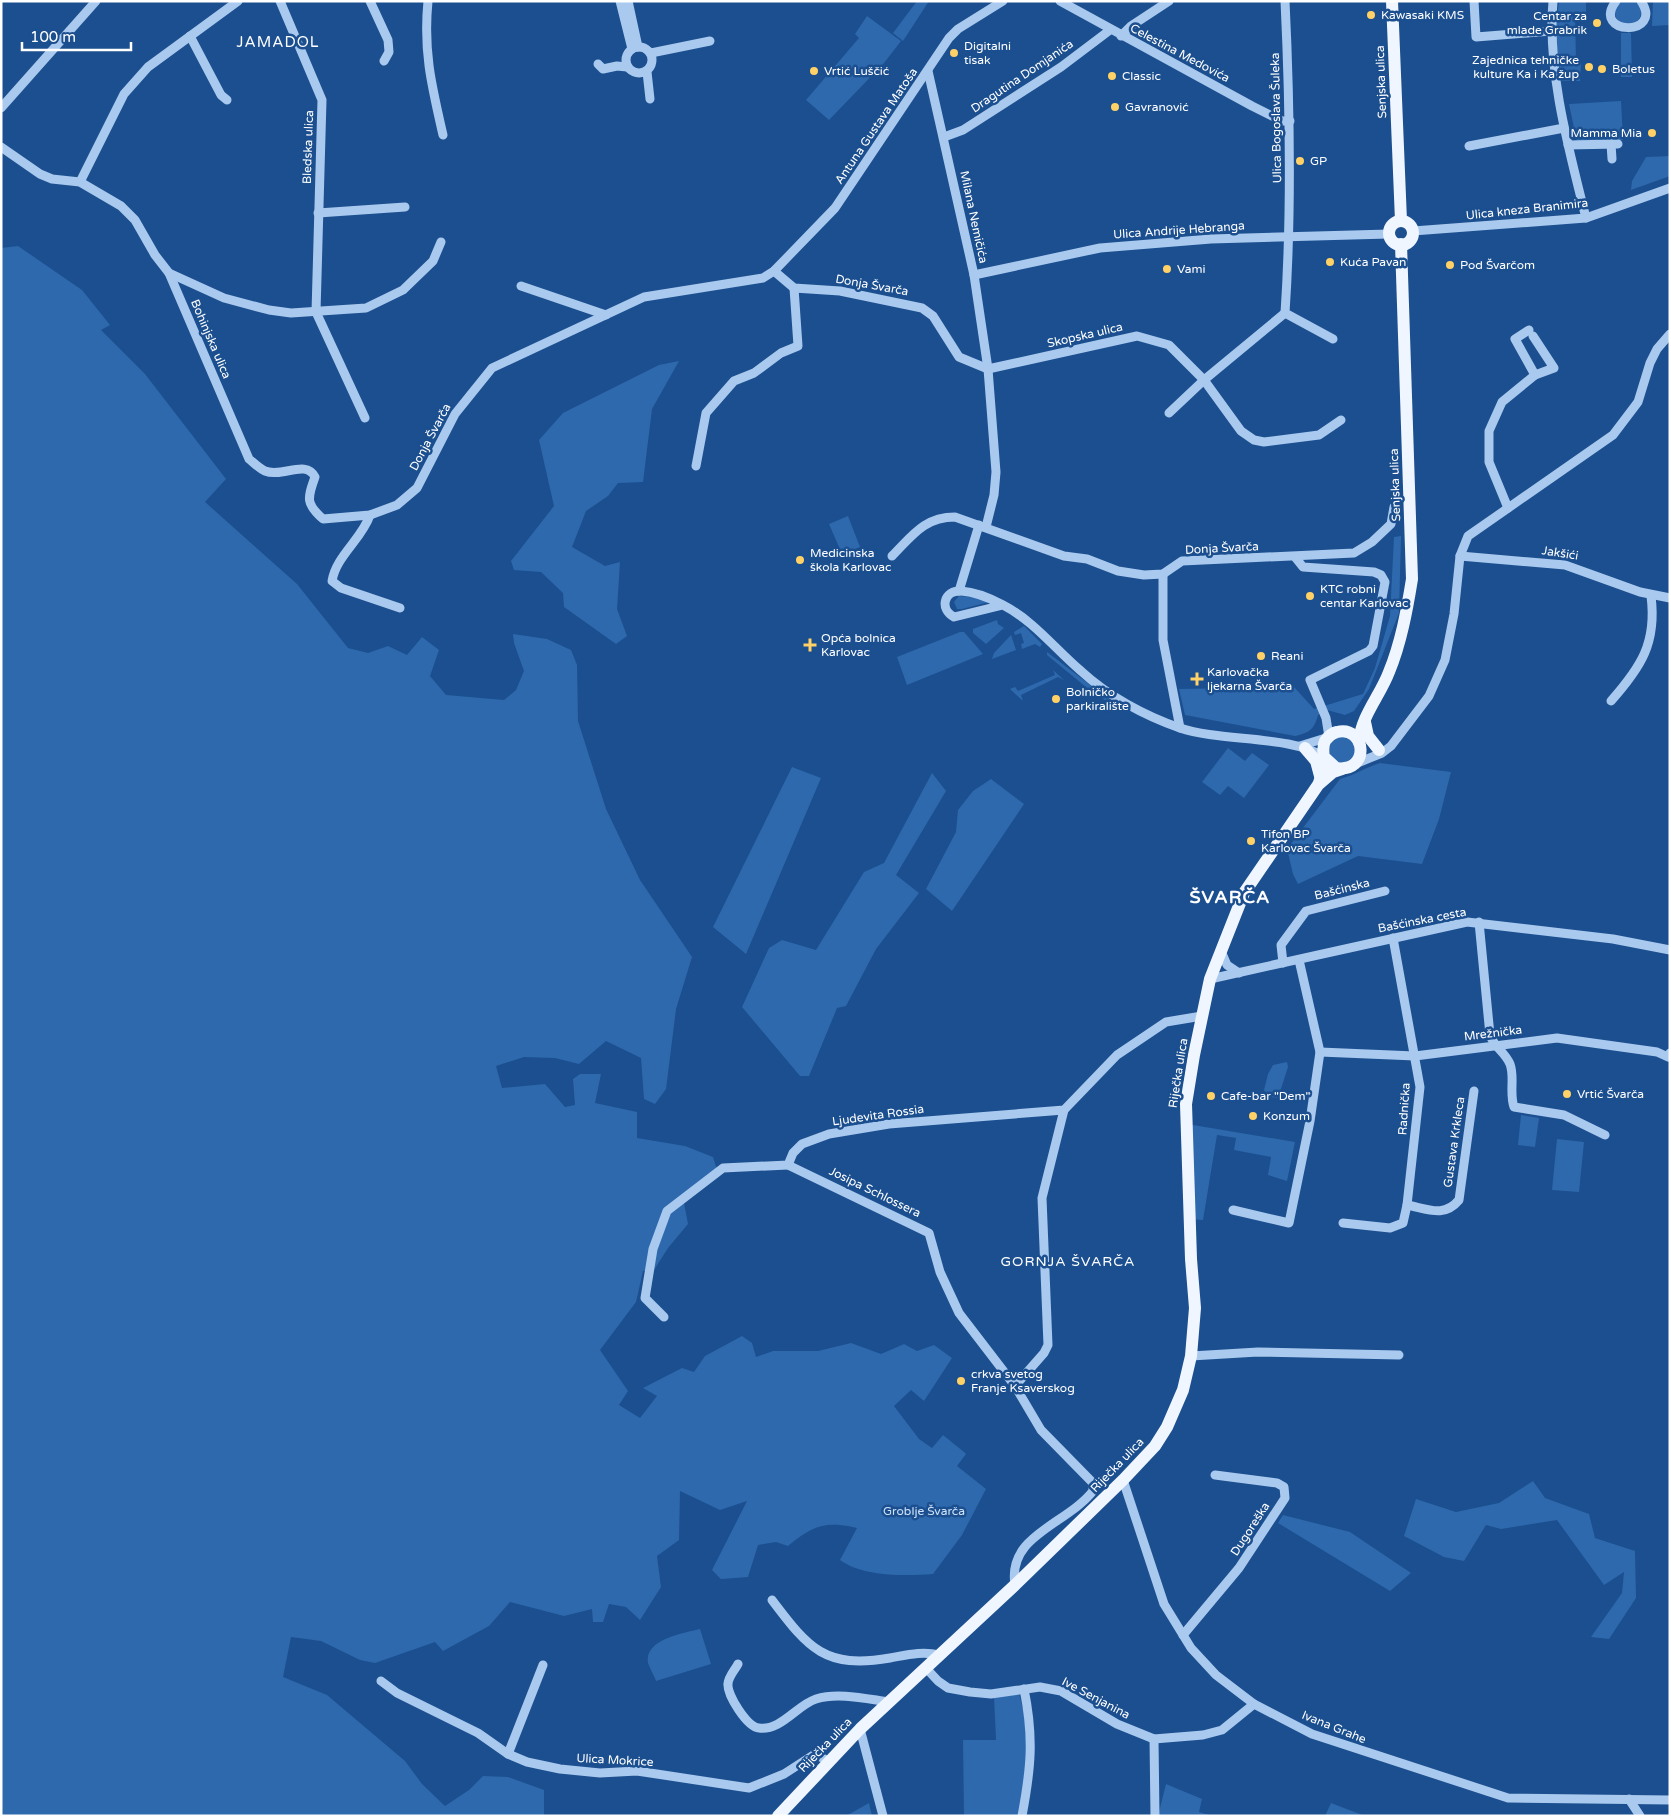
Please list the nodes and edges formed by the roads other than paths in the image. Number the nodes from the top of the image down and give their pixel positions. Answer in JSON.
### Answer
{"nodes":[{"id":1,"x":96,"y":1,"type":"edge"},
{"id":2,"x":238,"y":1,"type":"edge"},
{"id":3,"x":280,"y":1,"type":"edge"},
{"id":4,"x":370,"y":1,"type":"edge"},
{"id":5,"x":428,"y":1,"type":"edge"},
{"id":6,"x":620,"y":1,"type":"edge"},
{"id":7,"x":628,"y":1,"type":"edge"},
{"id":8,"x":1003,"y":1,"type":"edge"},
{"id":9,"x":1060,"y":1,"type":"edge"},
{"id":10,"x":1169,"y":1,"type":"edge"},
{"id":11,"x":1285,"y":1,"type":"edge"},
{"id":12,"x":1392,"y":1,"type":"edge"},
{"id":13,"x":1474,"y":1,"type":"edge"},
{"id":14,"x":1554,"y":1,"type":"edge"},
{"id":15,"x":1616,"y":1,"type":"edge"},
{"id":16,"x":1640,"y":1,"type":"edge"},
{"id":17,"x":1110,"y":30,"type":"junction"},
{"id":18,"x":1550,"y":31,"type":"junction"},
{"id":19,"x":190,"y":36,"type":"junction"},
{"id":20,"x":1121,"y":36,"type":"junction"},
{"id":21,"x":710,"y":41,"type":"dead end"},
{"id":22,"x":635,"y":48,"type":"junction"},
{"id":23,"x":651,"y":57,"type":"junction"},
{"id":24,"x":384,"y":60,"type":"dead end"},
{"id":25,"x":598,"y":64,"type":"dead end"},
{"id":26,"x":623,"y":64,"type":"junction"},
{"id":27,"x":928,"y":70,"type":"junction"},
{"id":28,"x":643,"y":72,"type":"junction"},
{"id":29,"x":650,"y":99,"type":"dead end"},
{"id":30,"x":227,"y":100,"type":"dead end"},
{"id":31,"x":1,"y":108,"type":"edge"},
{"id":32,"x":1290,"y":121,"type":"junction"},
{"id":33,"x":1564,"y":128,"type":"junction"},
{"id":34,"x":443,"y":135,"type":"dead end"},
{"id":35,"x":944,"y":137,"type":"junction"},
{"id":36,"x":1568,"y":145,"type":"junction"},
{"id":37,"x":1469,"y":146,"type":"dead end"},
{"id":38,"x":1,"y":147,"type":"edge"},
{"id":39,"x":1612,"y":159,"type":"dead end"},
{"id":40,"x":80,"y":182,"type":"junction"},
{"id":41,"x":1670,"y":188,"type":"edge"},
{"id":42,"x":405,"y":207,"type":"dead end"},
{"id":43,"x":318,"y":213,"type":"junction"},
{"id":44,"x":1586,"y":218,"type":"junction"},
{"id":45,"x":1401,"y":221,"type":"junction"},
{"id":46,"x":1412,"y":232,"type":"junction"},
{"id":47,"x":1389,"y":234,"type":"junction"},
{"id":48,"x":1290,"y":235,"type":"junction"},
{"id":49,"x":441,"y":242,"type":"dead end"},
{"id":50,"x":1401,"y":244,"type":"junction"},
{"id":51,"x":774,"y":272,"type":"junction"},
{"id":52,"x":169,"y":273,"type":"junction"},
{"id":53,"x":974,"y":275,"type":"junction"},
{"id":54,"x":521,"y":286,"type":"dead end"},
{"id":55,"x":794,"y":288,"type":"junction"},
{"id":56,"x":316,"y":312,"type":"junction"},
{"id":57,"x":1286,"y":313,"type":"junction"},
{"id":58,"x":606,"y":315,"type":"junction"},
{"id":59,"x":1670,"y":334,"type":"edge"},
{"id":60,"x":1333,"y":339,"type":"dead end"},
{"id":61,"x":988,"y":369,"type":"junction"},
{"id":62,"x":1535,"y":375,"type":"junction"},
{"id":63,"x":1204,"y":380,"type":"junction"},
{"id":64,"x":1169,"y":413,"type":"dead end"},
{"id":65,"x":365,"y":418,"type":"dead end"},
{"id":66,"x":1341,"y":420,"type":"dead end"},
{"id":67,"x":696,"y":466,"type":"dead end"},
{"id":68,"x":1394,"y":507,"type":"dead end"},
{"id":69,"x":1508,"y":508,"type":"junction"},
{"id":70,"x":370,"y":515,"type":"junction"},
{"id":71,"x":982,"y":526,"type":"junction"},
{"id":72,"x":892,"y":556,"type":"dead end"},
{"id":73,"x":1460,"y":556,"type":"junction"},
{"id":74,"x":1295,"y":557,"type":"junction"},
{"id":75,"x":1164,"y":574,"type":"junction"},
{"id":76,"x":959,"y":591,"type":"junction"},
{"id":77,"x":1651,"y":596,"type":"junction"},
{"id":78,"x":1670,"y":598,"type":"edge"},
{"id":79,"x":1003,"y":605,"type":"junction"},
{"id":80,"x":400,"y":608,"type":"dead end"},
{"id":81,"x":1611,"y":701,"type":"dead end"},
{"id":82,"x":1365,"y":717,"type":"junction"},
{"id":83,"x":1180,"y":728,"type":"junction"},
{"id":84,"x":1334,"y":734,"type":"junction"},
{"id":85,"x":1359,"y":742,"type":"junction"},
{"id":86,"x":1302,"y":747,"type":"junction"},
{"id":87,"x":1383,"y":750,"type":"junction"},
{"id":88,"x":1324,"y":757,"type":"junction"},
{"id":89,"x":1348,"y":767,"type":"junction"},
{"id":90,"x":1319,"y":781,"type":"junction"},
{"id":91,"x":1384,"y":891,"type":"dead end"},
{"id":92,"x":1479,"y":922,"type":"junction"},
{"id":93,"x":1392,"y":938,"type":"junction"},
{"id":94,"x":1670,"y":950,"type":"edge"},
{"id":95,"x":1221,"y":951,"type":"junction"},
{"id":96,"x":1298,"y":960,"type":"junction"},
{"id":97,"x":1283,"y":963,"type":"junction"},
{"id":98,"x":1239,"y":973,"type":"junction"},
{"id":99,"x":1210,"y":979,"type":"junction"},
{"id":100,"x":1202,"y":1016,"type":"junction"},
{"id":101,"x":1494,"y":1045,"type":"junction"},
{"id":102,"x":1320,"y":1052,"type":"junction"},
{"id":103,"x":1669,"y":1055,"type":"edge"},
{"id":104,"x":1416,"y":1056,"type":"junction"},
{"id":105,"x":1474,"y":1091,"type":"dead end"},
{"id":106,"x":1064,"y":1110,"type":"junction"},
{"id":107,"x":1605,"y":1135,"type":"dead end"},
{"id":108,"x":788,"y":1165,"type":"junction"},
{"id":109,"x":1407,"y":1205,"type":"junction"},
{"id":110,"x":1233,"y":1210,"type":"dead end"},
{"id":111,"x":1343,"y":1223,"type":"dead end"},
{"id":112,"x":664,"y":1316,"type":"dead end"},
{"id":113,"x":1399,"y":1355,"type":"dead end"},
{"id":114,"x":1191,"y":1356,"type":"junction"},
{"id":115,"x":1015,"y":1386,"type":"junction"},
{"id":116,"x":1216,"y":1475,"type":"dead end"},
{"id":117,"x":1122,"y":1480,"type":"junction"},
{"id":118,"x":1015,"y":1585,"type":"junction"},
{"id":119,"x":772,"y":1600,"type":"dead end"},
{"id":120,"x":1183,"y":1635,"type":"junction"},
{"id":121,"x":939,"y":1655,"type":"junction"},
{"id":122,"x":738,"y":1664,"type":"dead end"},
{"id":123,"x":543,"y":1665,"type":"dead end"},
{"id":124,"x":925,"y":1667,"type":"junction"},
{"id":125,"x":381,"y":1681,"type":"dead end"},
{"id":126,"x":1024,"y":1690,"type":"junction"},
{"id":127,"x":889,"y":1702,"type":"junction"},
{"id":128,"x":1254,"y":1704,"type":"junction"},
{"id":129,"x":860,"y":1729,"type":"junction"},
{"id":130,"x":1154,"y":1739,"type":"junction"},
{"id":131,"x":508,"y":1754,"type":"junction"},
{"id":132,"x":828,"y":1761,"type":"junction"},
{"id":133,"x":1629,"y":1799,"type":"junction"},
{"id":134,"x":1670,"y":1800,"type":"edge"},
{"id":135,"x":778,"y":1816,"type":"edge"},
{"id":136,"x":883,"y":1816,"type":"edge"},
{"id":137,"x":1022,"y":1816,"type":"edge"},
{"id":138,"x":1155,"y":1816,"type":"edge"},
{"id":139,"x":1640,"y":1816,"type":"edge"}],
"edges":[{"from":1,"to":31,"type":"street"},
{"from":2,"to":19,"type":"street"},
{"from":3,"to":43,"type":"street","name":"Bledska ulica"},
{"from":4,"to":24,"type":"street"},
{"from":5,"to":34,"type":"street"},
{"from":6,"to":22,"type":"street"},
{"from":7,"to":22,"type":"street"},
{"from":8,"to":27,"type":"street","name":"Antuna Gustava Matoša"},
{"from":9,"to":17,"type":"street","name":"Celestina Medovića"},
{"from":10,"to":20,"type":"street"},
{"from":11,"to":32,"type":"street","name":"Ulica Bogoslava Šuleka"},
{"from":12,"to":45,"type":"main road","name":"Senjska ulica"},
{"from":13,"to":18,"type":"street"},
{"from":14,"to":18,"type":"street"},
{"from":15,"to":16,"type":"street"},
{"from":17,"to":20,"type":"street","name":"Celestina Medovića"},
{"from":17,"to":35,"type":"street","name":"Dragutina Domjanića"},
{"from":18,"to":33,"type":"street"},
{"from":19,"to":30,"type":"street"},
{"from":19,"to":40,"type":"street"},
{"from":20,"to":32,"type":"street","name":"Celestina Medovića"},
{"from":21,"to":23,"type":"street"},
{"from":22,"to":23,"type":"street"},
{"from":22,"to":26,"type":"street"},
{"from":23,"to":28,"type":"street"},
{"from":25,"to":26,"type":"street"},
{"from":26,"to":28,"type":"street"},
{"from":27,"to":35,"type":"street","name":"Milana Nemičića"},
{"from":27,"to":51,"type":"street","name":"Antuna Gustava Matoša"},
{"from":28,"to":29,"type":"street"},
{"from":32,"to":48,"type":"street","name":"Ulica Bogoslava Šuleka"},
{"from":33,"to":36,"type":"street"},
{"from":33,"to":37,"type":"street"},
{"from":35,"to":53,"type":"street","name":"Milana Nemičića"},
{"from":36,"to":39,"type":"street"},
{"from":36,"to":44,"type":"street"},
{"from":38,"to":40,"type":"street","name":"Bohinjska ulica"},
{"from":40,"to":52,"type":"street","name":"Bohinjska ulica"},
{"from":41,"to":44,"type":"street","name":"Ulica kneza Branimira"},
{"from":42,"to":43,"type":"street"},
{"from":43,"to":56,"type":"street","name":"Bledska ulica"},
{"from":44,"to":46,"type":"street","name":"Ulica kneza Branimira"},
{"from":45,"to":46,"type":"main road"},
{"from":45,"to":47,"type":"main road"},
{"from":46,"to":50,"type":"main road"},
{"from":47,"to":48,"type":"street","name":"Ulica Andrije Hebranga"},
{"from":47,"to":50,"type":"main road"},
{"from":48,"to":53,"type":"street","name":"Ulica Andrije Hebranga"},
{"from":48,"to":57,"type":"street"},
{"from":49,"to":56,"type":"street"},
{"from":50,"to":82,"type":"main road","name":"Senjska ulica"},
{"from":51,"to":55,"type":"street"},
{"from":51,"to":58,"type":"street","name":"Donja Švarča"},
{"from":52,"to":56,"type":"street"},
{"from":52,"to":70,"type":"street","name":"Bohinjska ulica"},
{"from":53,"to":61,"type":"street","name":"Milana Nemičića"},
{"from":54,"to":58,"type":"street"},
{"from":55,"to":61,"type":"street","name":"Donja Švarča"},
{"from":55,"to":67,"type":"street"},
{"from":56,"to":65,"type":"street","name":"Bledska ulica"},
{"from":57,"to":60,"type":"street"},
{"from":57,"to":63,"type":"street"},
{"from":58,"to":70,"type":"street","name":"Donja Švarča"},
{"from":59,"to":69,"type":"street"},
{"from":61,"to":63,"type":"street","name":"Skopska ulica"},
{"from":61,"to":71,"type":"street"},
{"from":62,"to":62,"type":"street"},
{"from":62,"to":69,"type":"street"},
{"from":63,"to":64,"type":"street"},
{"from":63,"to":66,"type":"street","name":"Skopska ulica"},
{"from":68,"to":74,"type":"street","name":"Donja Švarča"},
{"from":69,"to":73,"type":"street"},
{"from":70,"to":80,"type":"street"},
{"from":71,"to":72,"type":"street"},
{"from":71,"to":75,"type":"street"},
{"from":71,"to":76,"type":"street"},
{"from":73,"to":77,"type":"street","name":"Jakšići"},
{"from":73,"to":87,"type":"street"},
{"from":74,"to":75,"type":"street","name":"Donja Švarča"},
{"from":74,"to":84,"type":"street"},
{"from":75,"to":83,"type":"street"},
{"from":76,"to":79,"type":"street"},
{"from":76,"to":79,"type":"street"},
{"from":77,"to":78,"type":"street","name":"Jakšići"},
{"from":77,"to":81,"type":"street"},
{"from":79,"to":83,"type":"street"},
{"from":82,"to":84,"type":"main road","name":"Senjska ulica"},
{"from":82,"to":85,"type":"main road","name":"Senjska ulica"},
{"from":82,"to":87,"type":"main road"},
{"from":83,"to":86,"type":"street"},
{"from":84,"to":85,"type":"main road"},
{"from":84,"to":86,"type":"street"},
{"from":84,"to":88,"type":"main road"},
{"from":85,"to":87,"type":"street"},
{"from":85,"to":89,"type":"main road"},
{"from":86,"to":88,"type":"street"},
{"from":86,"to":90,"type":"main road"},
{"from":87,"to":89,"type":"street"},
{"from":88,"to":89,"type":"main road"},
{"from":88,"to":90,"type":"main road"},
{"from":89,"to":90,"type":"main road"},
{"from":90,"to":95,"type":"main road"},
{"from":91,"to":97,"type":"street","name":"Bašćinska"},
{"from":92,"to":93,"type":"street","name":"Bašćinska cesta"},
{"from":92,"to":94,"type":"street","name":"Bašćinska cesta"},
{"from":92,"to":101,"type":"street"},
{"from":93,"to":96,"type":"street","name":"Bašćinska cesta"},
{"from":93,"to":104,"type":"street","name":"Radnička"},
{"from":95,"to":98,"type":"street"},
{"from":95,"to":99,"type":"main road"},
{"from":96,"to":97,"type":"street","name":"Bašćinska cesta"},
{"from":96,"to":102,"type":"street"},
{"from":97,"to":98,"type":"street","name":"Bašćinska cesta"},
{"from":98,"to":99,"type":"street","name":"Bašćinska cesta"},
{"from":99,"to":100,"type":"main road","name":"Riječka ulica"},
{"from":100,"to":106,"type":"street"},
{"from":100,"to":114,"type":"main road","name":"Riječka ulica"},
{"from":101,"to":103,"type":"street","name":"Mrežnička"},
{"from":101,"to":104,"type":"street","name":"Mrežnička"},
{"from":101,"to":107,"type":"street"},
{"from":102,"to":104,"type":"street","name":"Mrežnička"},
{"from":102,"to":110,"type":"street"},
{"from":104,"to":109,"type":"street","name":"Radnička"},
{"from":105,"to":109,"type":"street","name":"Gustava Krkleca"},
{"from":106,"to":108,"type":"street","name":"Ljudevita Rossia"},
{"from":106,"to":115,"type":"street"},
{"from":108,"to":112,"type":"street"},
{"from":108,"to":115,"type":"street","name":"Josipa Schlossera"},
{"from":109,"to":111,"type":"street","name":"Radnička"},
{"from":113,"to":114,"type":"street"},
{"from":114,"to":117,"type":"main road","name":"Riječka ulica"},
{"from":115,"to":118,"type":"street","name":"Josipa Schlossera"},
{"from":116,"to":120,"type":"street","name":"Dugoreška"},
{"from":117,"to":118,"type":"main road","name":"Riječka ulica"},
{"from":117,"to":120,"type":"street","name":"Ivana Grahe"},
{"from":118,"to":121,"type":"main road","name":"Riječka ulica"},
{"from":119,"to":121,"type":"street"},
{"from":120,"to":128,"type":"street","name":"Ivana Grahe"},
{"from":121,"to":124,"type":"main road","name":"Riječka ulica"},
{"from":122,"to":127,"type":"street"},
{"from":123,"to":131,"type":"street"},
{"from":124,"to":126,"type":"street","name":"Ive Senjanina"},
{"from":124,"to":127,"type":"main road","name":"Riječka ulica"},
{"from":125,"to":131,"type":"street","name":"Ulica Mokrice"},
{"from":126,"to":130,"type":"street","name":"Ive Senjanina"},
{"from":126,"to":137,"type":"street"},
{"from":127,"to":129,"type":"main road","name":"Riječka ulica"},
{"from":128,"to":130,"type":"street","name":"Ive Senjanina"},
{"from":128,"to":133,"type":"street","name":"Ivana Grahe"},
{"from":129,"to":132,"type":"main road","name":"Riječka ulica"},
{"from":129,"to":136,"type":"street"},
{"from":130,"to":138,"type":"street"},
{"from":131,"to":132,"type":"street","name":"Ulica Mokrice"},
{"from":132,"to":135,"type":"main road","name":"Riječka ulica"},
{"from":133,"to":134,"type":"street","name":"Ivana Grahe"},
{"from":133,"to":139,"type":"street"}]}
